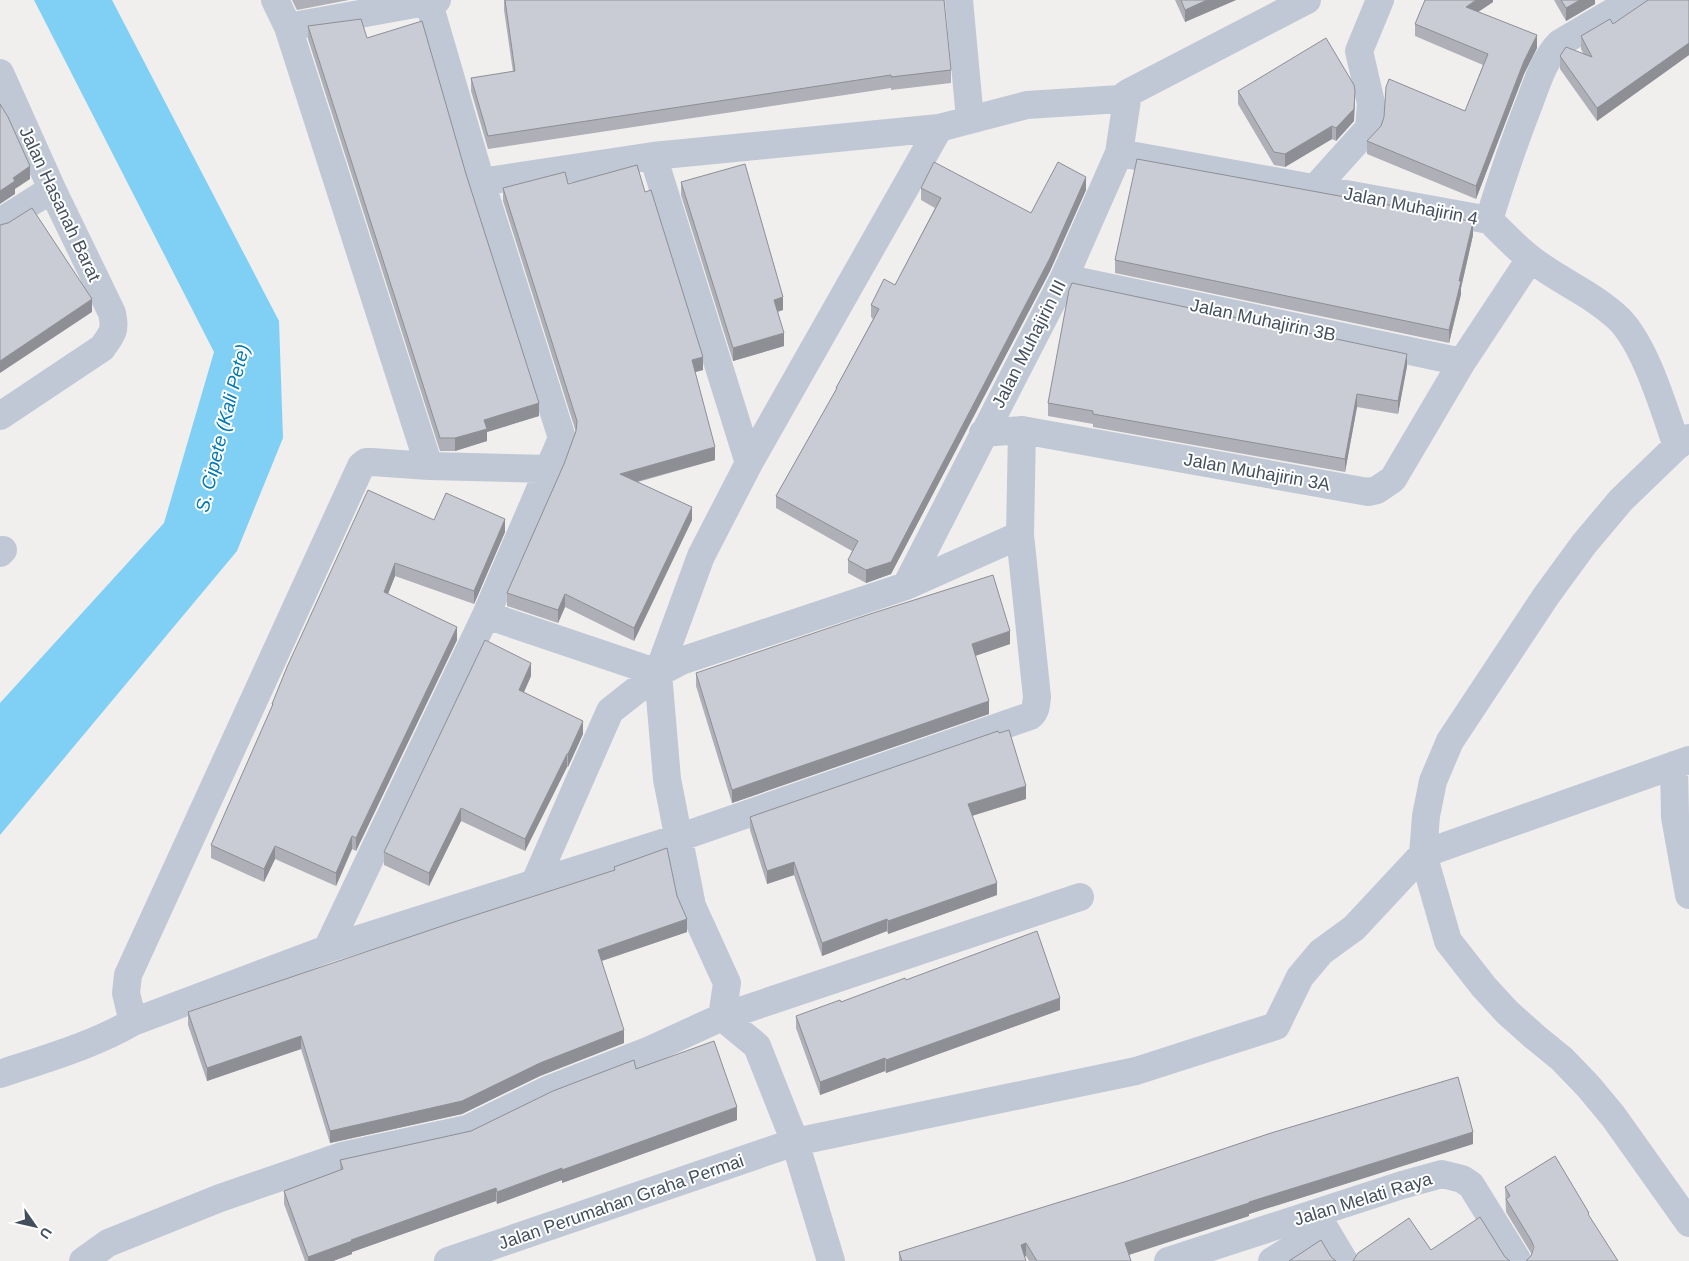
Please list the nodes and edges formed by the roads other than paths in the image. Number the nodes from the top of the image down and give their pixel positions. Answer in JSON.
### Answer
{"nodes":[{"id":1,"x":275,"y":0,"type":"edge"},
{"id":2,"x":431,"y":0,"type":"edge"},
{"id":3,"x":959,"y":0,"type":"edge"},
{"id":4,"x":1307,"y":0,"type":"edge"},
{"id":5,"x":1380,"y":0,"type":"edge"},
{"id":6,"x":1633,"y":0,"type":"edge"},
{"id":7,"x":288,"y":27,"type":"junction"},
{"id":8,"x":0,"y":73,"type":"edge"},
{"id":9,"x":1128,"y":93,"type":"junction"},
{"id":10,"x":970,"y":120,"type":"junction"},
{"id":11,"x":939,"y":128,"type":"junction"},
{"id":12,"x":1119,"y":152,"type":"junction"},
{"id":13,"x":653,"y":156,"type":"junction"},
{"id":14,"x":481,"y":182,"type":"junction"},
{"id":15,"x":1315,"y":188,"type":"junction"},
{"id":16,"x":52,"y":189,"type":"junction"},
{"id":17,"x":1489,"y":220,"type":"junction"},
{"id":18,"x":0,"y":222,"type":"edge"},
{"id":19,"x":1530,"y":259,"type":"junction"},
{"id":20,"x":1064,"y":278,"type":"junction"},
{"id":21,"x":1462,"y":362,"type":"junction"},
{"id":22,"x":0,"y":416,"type":"edge"},
{"id":23,"x":1022,"y":430,"type":"junction"},
{"id":24,"x":984,"y":433,"type":"junction"},
{"id":25,"x":1683,"y":442,"type":"edge"},
{"id":26,"x":750,"y":463,"type":"junction"},
{"id":27,"x":429,"y":466,"type":"junction"},
{"id":28,"x":550,"y":469,"type":"junction"},
{"id":29,"x":1020,"y":535,"type":"junction"},
{"id":30,"x":906,"y":586,"type":"junction"},
{"id":31,"x":486,"y":615,"type":"junction"},
{"id":32,"x":658,"y":673,"type":"junction"},
{"id":33,"x":1682,"y":762,"type":"edge"},
{"id":34,"x":678,"y":838,"type":"junction"},
{"id":35,"x":1423,"y":854,"type":"junction"},
{"id":36,"x":535,"y":882,"type":"junction"},
{"id":37,"x":1689,"y":895,"type":"edge"},
{"id":38,"x":1080,"y":897,"type":"dead end"},
{"id":39,"x":327,"y":949,"type":"junction"},
{"id":40,"x":722,"y":1018,"type":"junction"},
{"id":41,"x":133,"y":1022,"type":"junction"},
{"id":42,"x":0,"y":1074,"type":"edge"},
{"id":43,"x":795,"y":1142,"type":"junction"},
{"id":44,"x":1320,"y":1222,"type":"junction"},
{"id":45,"x":1689,"y":1223,"type":"edge"},
{"id":46,"x":83,"y":1261,"type":"edge"},
{"id":47,"x":448,"y":1261,"type":"edge"},
{"id":48,"x":831,"y":1261,"type":"edge"},
{"id":49,"x":1168,"y":1261,"type":"edge"},
{"id":50,"x":1272,"y":1261,"type":"edge"},
{"id":51,"x":1344,"y":1261,"type":"edge"},
{"id":52,"x":1518,"y":1261,"type":"edge"}],
"edges":[{"from":1,"to":7,"type":"street"},
{"from":2,"to":7,"type":"street"},
{"from":2,"to":14,"type":"street"},
{"from":3,"to":10,"type":"street"},
{"from":4,"to":9,"type":"street"},
{"from":5,"to":15,"type":"street"},
{"from":6,"to":17,"type":"street","name":"Jalan Muhajirin 4"},
{"from":7,"to":27,"type":"street"},
{"from":8,"to":16,"type":"street","name":"Jalan Hasanah Barat"},
{"from":9,"to":10,"type":"street"},
{"from":9,"to":12,"type":"street","name":"Jalan Muhajirin III"},
{"from":10,"to":11,"type":"street"},
{"from":11,"to":13,"type":"street"},
{"from":11,"to":26,"type":"street"},
{"from":12,"to":15,"type":"street","name":"Jalan Muhajirin 4"},
{"from":12,"to":20,"type":"street","name":"Jalan Muhajirin III"},
{"from":13,"to":14,"type":"street"},
{"from":13,"to":26,"type":"street"},
{"from":14,"to":28,"type":"street"},
{"from":15,"to":17,"type":"street","name":"Jalan Muhajirin 4"},
{"from":16,"to":18,"type":"street"},
{"from":16,"to":22,"type":"street","name":"Jalan Hasanah Barat"},
{"from":17,"to":19,"type":"street"},
{"from":19,"to":21,"type":"street","name":"Jalan Muhajirin 3A"},
{"from":19,"to":25,"type":"street"},
{"from":20,"to":21,"type":"street","name":"Jalan Muhajirin 3B"},
{"from":20,"to":24,"type":"street","name":"Jalan Muhajirin III"},
{"from":21,"to":23,"type":"street","name":"Jalan Muhajirin 3A"},
{"from":23,"to":24,"type":"street","name":"Jalan Muhajirin 3A"},
{"from":23,"to":29,"type":"street"},
{"from":24,"to":30,"type":"street","name":"Jalan Muhajirin III"},
{"from":25,"to":35,"type":"street"},
{"from":26,"to":32,"type":"street"},
{"from":27,"to":28,"type":"street"},
{"from":27,"to":41,"type":"street"},
{"from":28,"to":31,"type":"street"},
{"from":29,"to":30,"type":"street"},
{"from":29,"to":34,"type":"street"},
{"from":30,"to":32,"type":"street"},
{"from":31,"to":32,"type":"street"},
{"from":31,"to":39,"type":"street"},
{"from":32,"to":34,"type":"street"},
{"from":32,"to":36,"type":"street"},
{"from":33,"to":35,"type":"street"},
{"from":33,"to":37,"type":"street"},
{"from":34,"to":36,"type":"street"},
{"from":34,"to":40,"type":"street"},
{"from":35,"to":43,"type":"street","name":"Jalan Perumahan Graha Permai"},
{"from":35,"to":45,"type":"street"},
{"from":36,"to":39,"type":"street"},
{"from":38,"to":40,"type":"street"},
{"from":39,"to":41,"type":"street"},
{"from":40,"to":43,"type":"street"},
{"from":40,"to":46,"type":"street"},
{"from":41,"to":42,"type":"street"},
{"from":43,"to":47,"type":"street","name":"Jalan Perumahan Graha Permai"},
{"from":43,"to":48,"type":"street"},
{"from":44,"to":49,"type":"street","name":"Jalan Melati Raya"},
{"from":44,"to":50,"type":"street"},
{"from":44,"to":51,"type":"street"},
{"from":44,"to":52,"type":"street","name":"Jalan Melati Raya"}]}
